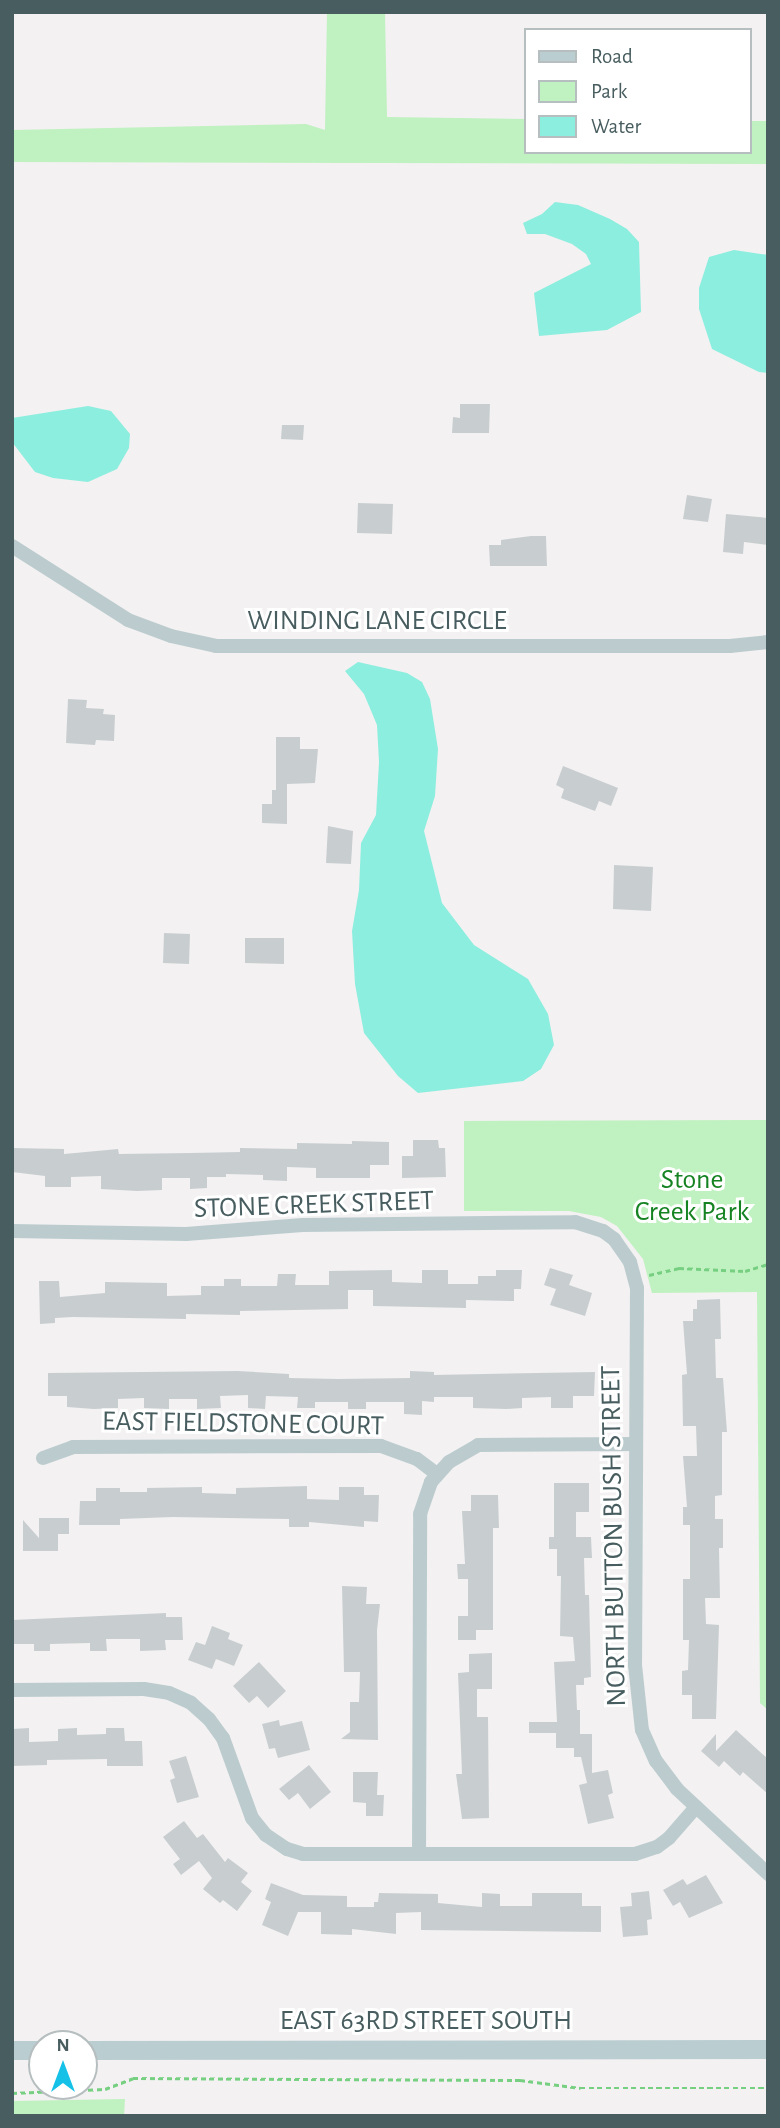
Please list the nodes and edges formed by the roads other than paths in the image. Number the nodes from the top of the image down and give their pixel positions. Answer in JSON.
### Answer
{"nodes":[{"id":1,"x":12,"y":546,"type":"edge"},
{"id":2,"x":768,"y":642,"type":"edge"},
{"id":3,"x":12,"y":1231,"type":"edge"},
{"id":4,"x":614,"y":1239,"type":"joint"},
{"id":5,"x":636,"y":1444,"type":"junction"},
{"id":6,"x":43,"y":1458,"type":"dead end"},
{"id":7,"x":437,"y":1474,"type":"junction"},
{"id":8,"x":12,"y":1690,"type":"edge"},
{"id":9,"x":696,"y":1807,"type":"junction"},
{"id":10,"x":419,"y":1854,"type":"junction"},
{"id":11,"x":768,"y":1874,"type":"edge"},
{"id":12,"x":768,"y":2049,"type":"edge"},
{"id":13,"x":98,"y":2050,"type":"edge"}],
"edges":[{"from":1,"to":2,"type":"street","name":"WINDING LANE CIRCLE"},
{"from":3,"to":4,"type":"street","name":"STONE CREEK STREET"},
{"from":4,"to":5,"type":"street","name":"NORTH BUTTON BUSH STREET"},
{"from":5,"to":7,"type":"street"},
{"from":5,"to":9,"type":"street","name":"NORTH BUTTON BUSH STREET"},
{"from":6,"to":7,"type":"street","name":"EAST FIELDSTONE COURT"},
{"from":7,"to":10,"type":"street"},
{"from":8,"to":10,"type":"street"},
{"from":9,"to":10,"type":"street"},
{"from":9,"to":11,"type":"street","name":"NORTH BUTTON BUSH STREET"},
{"from":12,"to":13,"type":"main road","name":"EAST 63RD STREET SOUTH"}]}
